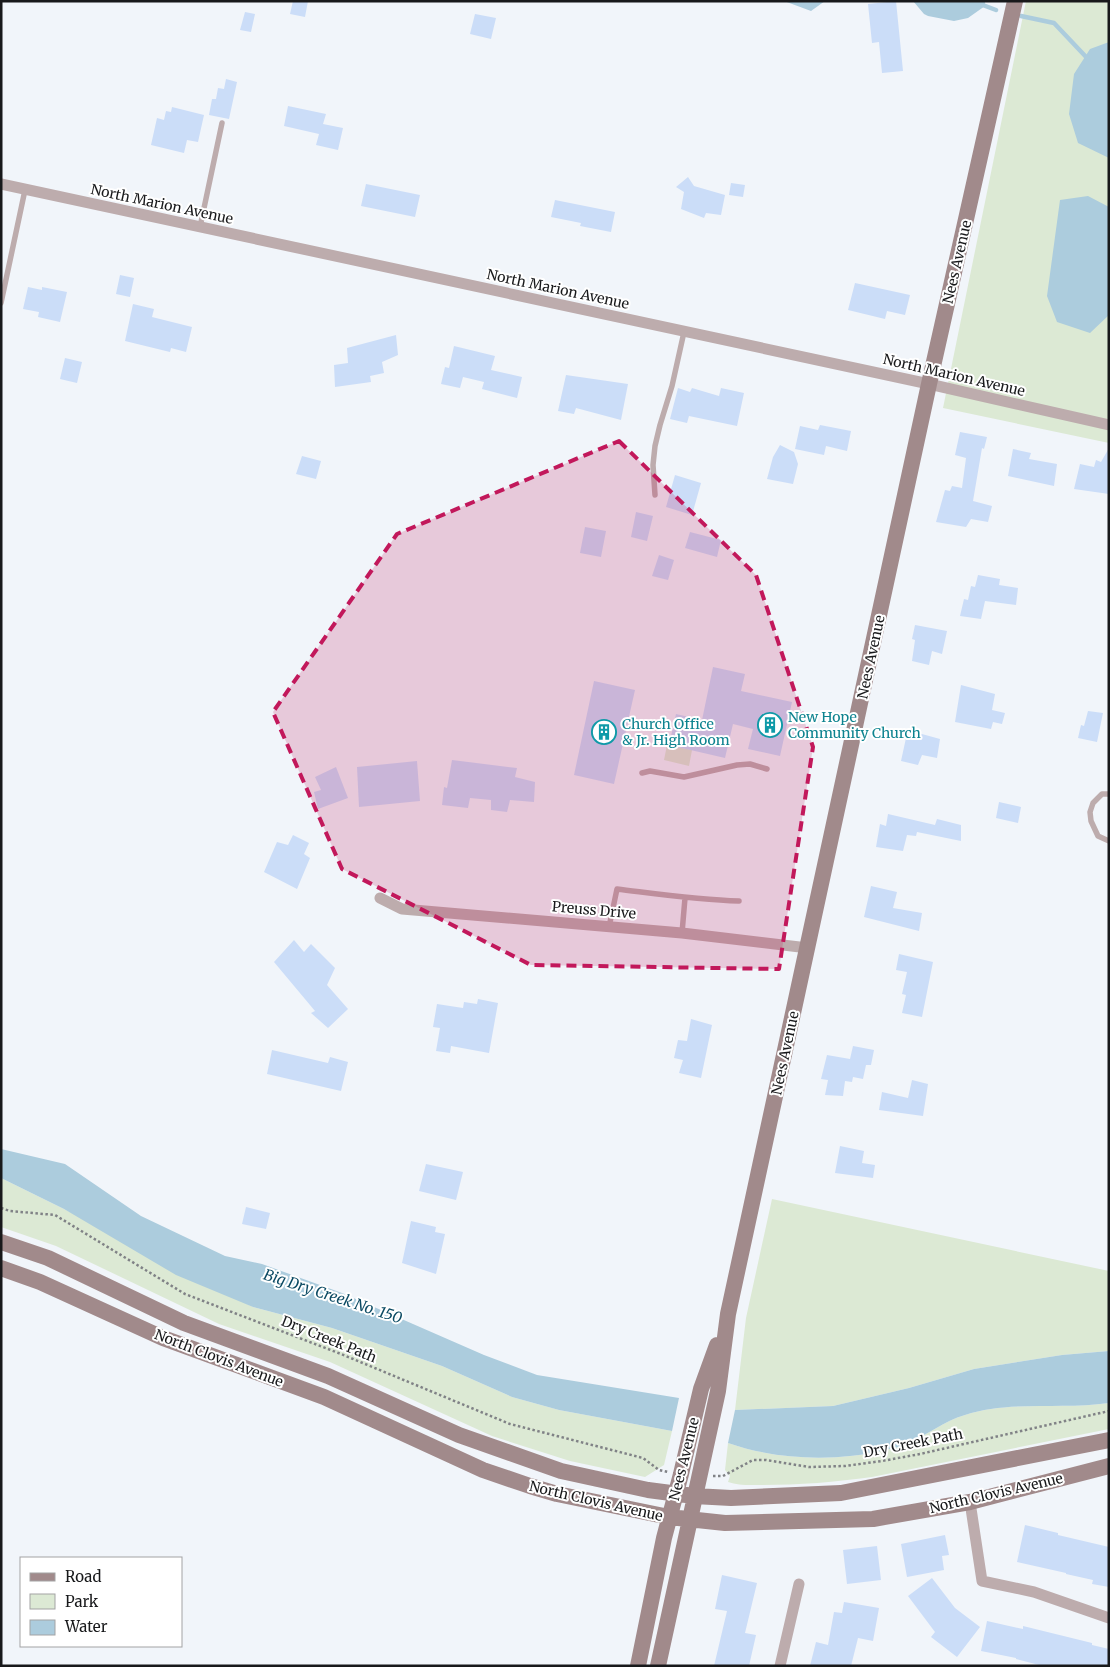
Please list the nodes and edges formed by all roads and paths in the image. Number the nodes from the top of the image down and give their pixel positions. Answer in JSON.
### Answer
{"nodes":[{"id":1,"x":1015,"y":1,"type":"edge"},
{"id":2,"x":222,"y":123,"type":"dead end"},
{"id":3,"x":1,"y":184,"type":"edge"},
{"id":4,"x":25,"y":190,"type":"junction"},
{"id":5,"x":200,"y":227,"type":"junction"},
{"id":6,"x":1,"y":303,"type":"edge"},
{"id":7,"x":684,"y":332,"type":"junction"},
{"id":8,"x":929,"y":384,"type":"junction"},
{"id":9,"x":1109,"y":425,"type":"edge"},
{"id":10,"x":655,"y":495,"type":"dead end"},
{"id":11,"x":767,"y":769,"type":"dead end"},
{"id":12,"x":642,"y":773,"type":"dead end"},
{"id":13,"x":1109,"y":794,"type":"edge"},
{"id":14,"x":1109,"y":841,"type":"edge"},
{"id":15,"x":380,"y":898,"type":"dead end"},
{"id":16,"x":686,"y":898,"type":"junction"},
{"id":17,"x":739,"y":901,"type":"dead end"},
{"id":18,"x":609,"y":927,"type":"junction"},
{"id":19,"x":682,"y":933,"type":"junction"},
{"id":20,"x":808,"y":948,"type":"junction"},
{"id":21,"x":1,"y":1208,"type":"edge"},
{"id":22,"x":1,"y":1242,"type":"edge"},
{"id":23,"x":1,"y":1268,"type":"edge"},
{"id":24,"x":728,"y":1314,"type":"junction"},
{"id":25,"x":1109,"y":1411,"type":"edge"},
{"id":26,"x":1109,"y":1440,"type":"edge"},
{"id":27,"x":1109,"y":1466,"type":"edge"},
{"id":28,"x":659,"y":1470,"type":"dead end"},
{"id":29,"x":724,"y":1476,"type":"dead end"},
{"id":30,"x":675,"y":1494,"type":"junction"},
{"id":31,"x":694,"y":1496,"type":"junction"},
{"id":32,"x":970,"y":1502,"type":"junction"},
{"id":33,"x":669,"y":1517,"type":"junction"},
{"id":34,"x":689,"y":1520,"type":"junction"},
{"id":35,"x":798,"y":1584,"type":"dead end"},
{"id":36,"x":1109,"y":1618,"type":"edge"},
{"id":37,"x":638,"y":1666,"type":"edge"},
{"id":38,"x":658,"y":1666,"type":"edge"},
{"id":39,"x":780,"y":1666,"type":"edge"}],
"edges":[{"from":1,"to":8,"type":"main road","name":"Nees Avenue"},
{"from":2,"to":5,"type":"lane"},
{"from":3,"to":4,"type":"street","name":"North Marion Avenue"},
{"from":4,"to":5,"type":"street","name":"North Marion Avenue"},
{"from":4,"to":6,"type":"lane"},
{"from":5,"to":7,"type":"street","name":"North Marion Avenue"},
{"from":7,"to":8,"type":"street","name":"North Marion Avenue"},
{"from":7,"to":10,"type":"lane"},
{"from":8,"to":9,"type":"street","name":"North Marion Avenue"},
{"from":8,"to":20,"type":"main road","name":"Nees Avenue"},
{"from":11,"to":12,"type":"lane"},
{"from":13,"to":14,"type":"lane"},
{"from":15,"to":18,"type":"street","name":"Preuss Drive"},
{"from":16,"to":17,"type":"lane"},
{"from":16,"to":18,"type":"lane"},
{"from":16,"to":19,"type":"lane"},
{"from":18,"to":19,"type":"street","name":"Preuss Drive"},
{"from":19,"to":20,"type":"street","name":"Preuss Drive"},
{"from":20,"to":24,"type":"main road","name":"Nees Avenue"},
{"from":21,"to":28,"type":"path","name":"Dry Creek Path"},
{"from":22,"to":30,"type":"main road","name":"North Clovis Avenue"},
{"from":23,"to":33,"type":"main road","name":"North Clovis Avenue"},
{"from":24,"to":30,"type":"main road","name":"Nees Avenue"},
{"from":24,"to":31,"type":"main road","name":"Nees Avenue"},
{"from":25,"to":29,"type":"path","name":"Dry Creek Path"},
{"from":26,"to":31,"type":"main road","name":"North Clovis Avenue"},
{"from":27,"to":32,"type":"main road","name":"North Clovis Avenue"},
{"from":30,"to":31,"type":"main road","name":"North Clovis Avenue"},
{"from":30,"to":33,"type":"main road","name":"Nees Avenue"},
{"from":31,"to":34,"type":"main road","name":"Nees Avenue"},
{"from":32,"to":34,"type":"main road","name":"North Clovis Avenue"},
{"from":32,"to":36,"type":"street"},
{"from":33,"to":34,"type":"main road","name":"North Clovis Avenue"},
{"from":33,"to":37,"type":"main road","name":"Nees Avenue"},
{"from":34,"to":38,"type":"main road","name":"Nees Avenue"},
{"from":35,"to":39,"type":"street"}]}
